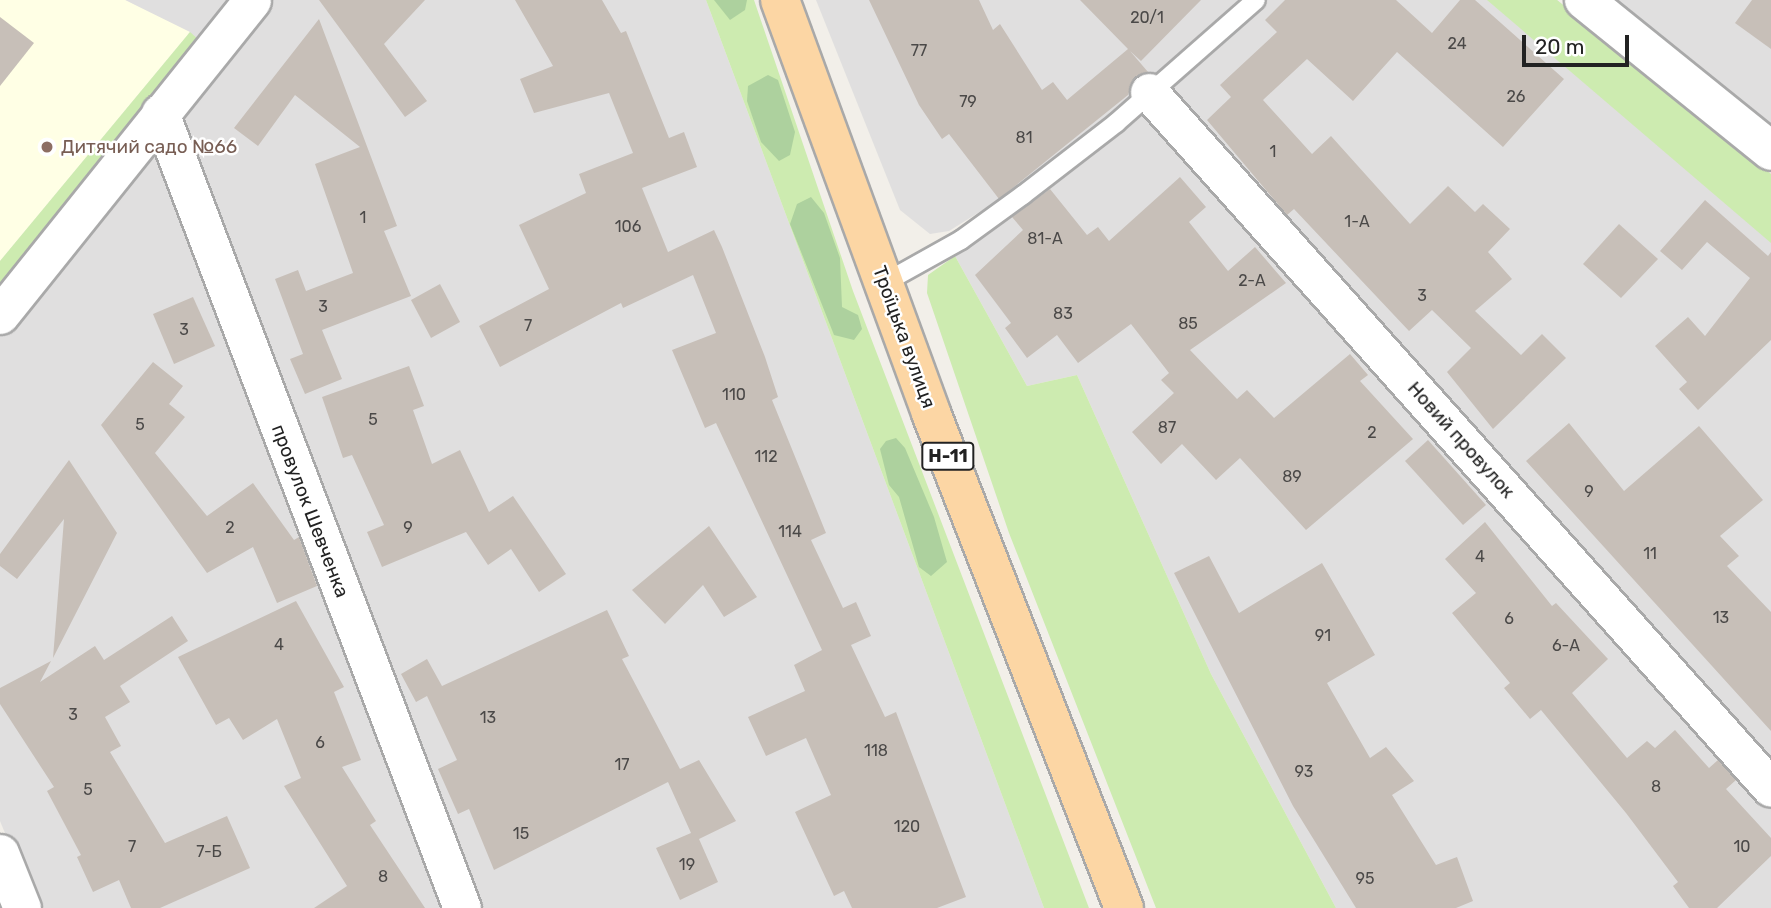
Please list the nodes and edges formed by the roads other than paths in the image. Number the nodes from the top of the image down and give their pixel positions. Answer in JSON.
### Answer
{"nodes":[{"id":1,"x":252,"y":0,"type":"edge"},
{"id":2,"x":780,"y":0,"type":"edge"},
{"id":3,"x":1256,"y":0,"type":"edge"},
{"id":4,"x":1584,"y":0,"type":"edge"},
{"id":5,"x":1149,"y":92,"type":"junction"},
{"id":6,"x":160,"y":113,"type":"junction"},
{"id":7,"x":1771,"y":151,"type":"edge"},
{"id":8,"x":884,"y":283,"type":"junction"},
{"id":9,"x":0,"y":315,"type":"edge"},
{"id":10,"x":1771,"y":788,"type":"edge"},
{"id":11,"x":0,"y":853,"type":"edge"},
{"id":12,"x":22,"y":908,"type":"edge"},
{"id":13,"x":462,"y":908,"type":"edge"},
{"id":14,"x":1124,"y":908,"type":"edge"}],
"edges":[{"from":1,"to":6,"type":"street"},
{"from":2,"to":8,"type":"main road","name":"Троїцька вулиця","number":"Н-11"},
{"from":3,"to":5,"type":"lane"},
{"from":4,"to":7,"type":"street"},
{"from":5,"to":8,"type":"lane"},
{"from":5,"to":10,"type":"street","name":"Новий провулок"},
{"from":6,"to":9,"type":"street"},
{"from":6,"to":13,"type":"street","name":"провулок Шевченка"},
{"from":8,"to":14,"type":"main road","name":"Троїцька вулиця","number":"Н-11"},
{"from":11,"to":12,"type":"street"}]}
